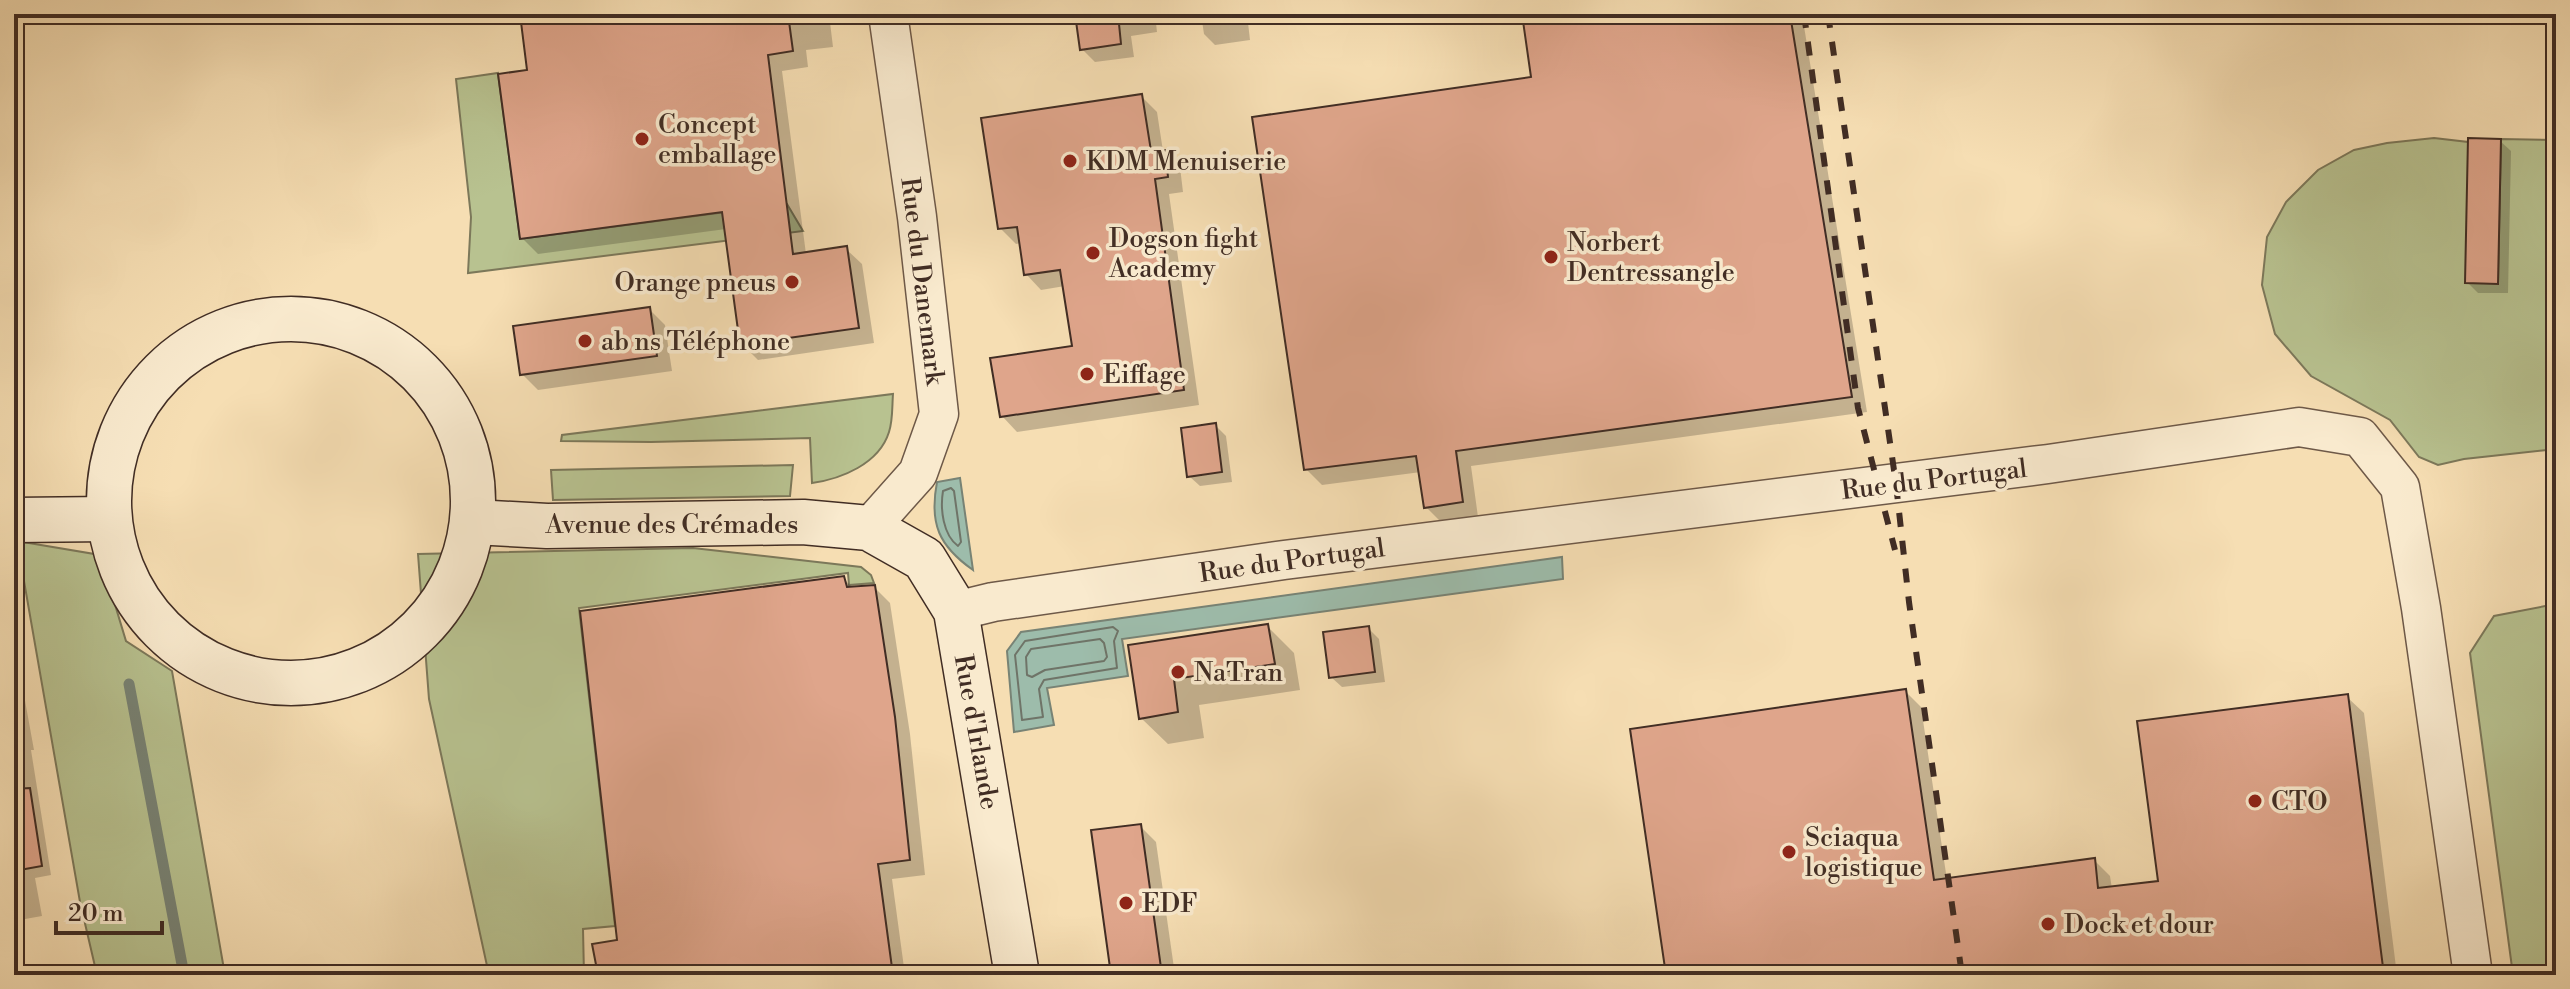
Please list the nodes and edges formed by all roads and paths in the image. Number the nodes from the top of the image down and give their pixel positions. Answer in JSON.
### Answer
{"nodes":[{"id":1,"x":888,"y":14,"type":"edge"},
{"id":2,"x":108,"y":519,"type":"junction"},
{"id":3,"x":14,"y":520,"type":"edge"},
{"id":4,"x":474,"y":522,"type":"junction"},
{"id":5,"x":869,"y":528,"type":"junction"},
{"id":6,"x":956,"y":611,"type":"junction"},
{"id":7,"x":1017,"y":975,"type":"edge"},
{"id":8,"x":2473,"y":975,"type":"edge"}],
"edges":[{"from":1,"to":5,"type":"street","name":"Rue du Danemark"},
{"from":2,"to":3,"type":"street"},
{"from":2,"to":4,"type":"street"},
{"from":2,"to":4,"type":"street"},
{"from":4,"to":5,"type":"street","name":"Avenue des Crémades"},
{"from":5,"to":6,"type":"street","name":"Rue d'Irlande"},
{"from":6,"to":7,"type":"street","name":"Rue d'Irlande"},
{"from":6,"to":8,"type":"street","name":"Rue du Portugal"}]}
